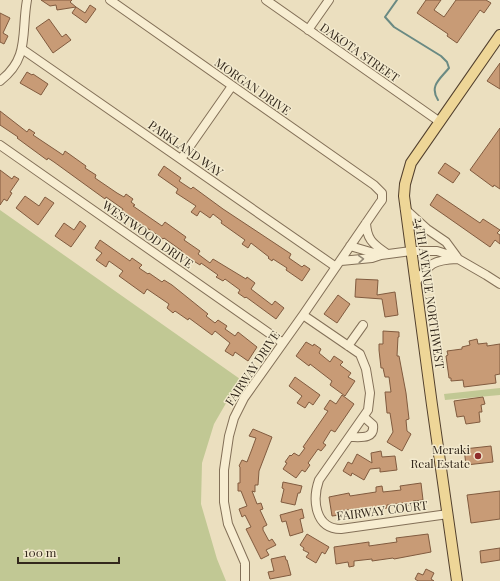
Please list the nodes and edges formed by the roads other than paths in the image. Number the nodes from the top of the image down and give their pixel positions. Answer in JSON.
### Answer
{"nodes":[{"id":1,"x":27,"y":0,"type":"edge"},
{"id":2,"x":110,"y":0,"type":"edge"},
{"id":3,"x":266,"y":0,"type":"edge"},
{"id":4,"x":328,"y":0,"type":"edge"},
{"id":5,"x":308,"y":30,"type":"junction"},
{"id":6,"x":500,"y":35,"type":"edge"},
{"id":7,"x":22,"y":49,"type":"junction"},
{"id":8,"x":0,"y":80,"type":"edge"},
{"id":9,"x":232,"y":86,"type":"junction"},
{"id":10,"x":440,"y":122,"type":"junction"},
{"id":11,"x":0,"y":145,"type":"edge"},
{"id":12,"x":181,"y":159,"type":"junction"},
{"id":13,"x":382,"y":193,"type":"joint"},
{"id":14,"x":405,"y":209,"type":"junction"},
{"id":15,"x":366,"y":223,"type":"junction"},
{"id":16,"x":350,"y":246,"type":"junction"},
{"id":17,"x":411,"y":251,"type":"junction"},
{"id":18,"x":384,"y":255,"type":"junction"},
{"id":19,"x":458,"y":260,"type":"junction"},
{"id":20,"x":338,"y":264,"type":"junction"},
{"id":21,"x":415,"y":282,"type":"junction"},
{"id":22,"x":500,"y":284,"type":"edge"},
{"id":23,"x":303,"y":315,"type":"junction"},
{"id":24,"x":363,"y":325,"type":"dead end"},
{"id":25,"x":283,"y":343,"type":"junction"},
{"id":26,"x":348,"y":346,"type":"junction"},
{"id":27,"x":364,"y":417,"type":"junction"},
{"id":28,"x":350,"y":436,"type":"junction"},
{"id":29,"x":448,"y":514,"type":"junction"},
{"id":30,"x":244,"y":581,"type":"edge"},
{"id":31,"x":457,"y":581,"type":"edge"}],
"edges":[{"from":1,"to":7,"type":"street"},
{"from":2,"to":9,"type":"street","name":"MORGAN DRIVE"},
{"from":3,"to":5,"type":"street","name":"DAKOTA STREET"},
{"from":4,"to":5,"type":"street"},
{"from":5,"to":10,"type":"street","name":"DAKOTA STREET"},
{"from":6,"to":10,"type":"main road","name":"24TH AVENUE NORTHWEST"},
{"from":7,"to":8,"type":"street"},
{"from":7,"to":12,"type":"street","name":"PARKLAND WAY"},
{"from":9,"to":12,"type":"street"},
{"from":9,"to":13,"type":"street","name":"MORGAN DRIVE"},
{"from":10,"to":14,"type":"main road","name":"24TH AVENUE NORTHWEST"},
{"from":11,"to":25,"type":"street","name":"WESTWOOD DRIVE"},
{"from":12,"to":20,"type":"street","name":"PARKLAND WAY"},
{"from":13,"to":15,"type":"street","name":"FAIRWAY DRIVE"},
{"from":14,"to":17,"type":"main road","name":"24TH AVENUE NORTHWEST"},
{"from":14,"to":19,"type":"street"},
{"from":15,"to":16,"type":"street","name":"FAIRWAY DRIVE"},
{"from":15,"to":18,"type":"street"},
{"from":16,"to":18,"type":"street"},
{"from":16,"to":20,"type":"street","name":"FAIRWAY DRIVE"},
{"from":17,"to":18,"type":"street"},
{"from":17,"to":19,"type":"street"},
{"from":17,"to":21,"type":"main road","name":"24TH AVENUE NORTHWEST"},
{"from":20,"to":18,"type":"street","one_way":true},
{"from":19,"to":21,"type":"street"},
{"from":19,"to":22,"type":"street"},
{"from":20,"to":23,"type":"street","name":"FAIRWAY DRIVE"},
{"from":21,"to":29,"type":"main road","name":"24TH AVENUE NORTHWEST"},
{"from":23,"to":25,"type":"street","name":"FAIRWAY DRIVE"},
{"from":23,"to":26,"type":"street","name":"FAIRWAY COURT"},
{"from":24,"to":26,"type":"street"},
{"from":25,"to":30,"type":"street","name":"FAIRWAY DRIVE"},
{"from":26,"to":27,"type":"street","name":"FAIRWAY COURT"},
{"from":27,"to":28,"type":"street","name":"FAIRWAY COURT"},
{"from":27,"to":28,"type":"street"},
{"from":28,"to":29,"type":"street","name":"FAIRWAY COURT"},
{"from":29,"to":31,"type":"main road","name":"24TH AVENUE NORTHWEST"}]}
